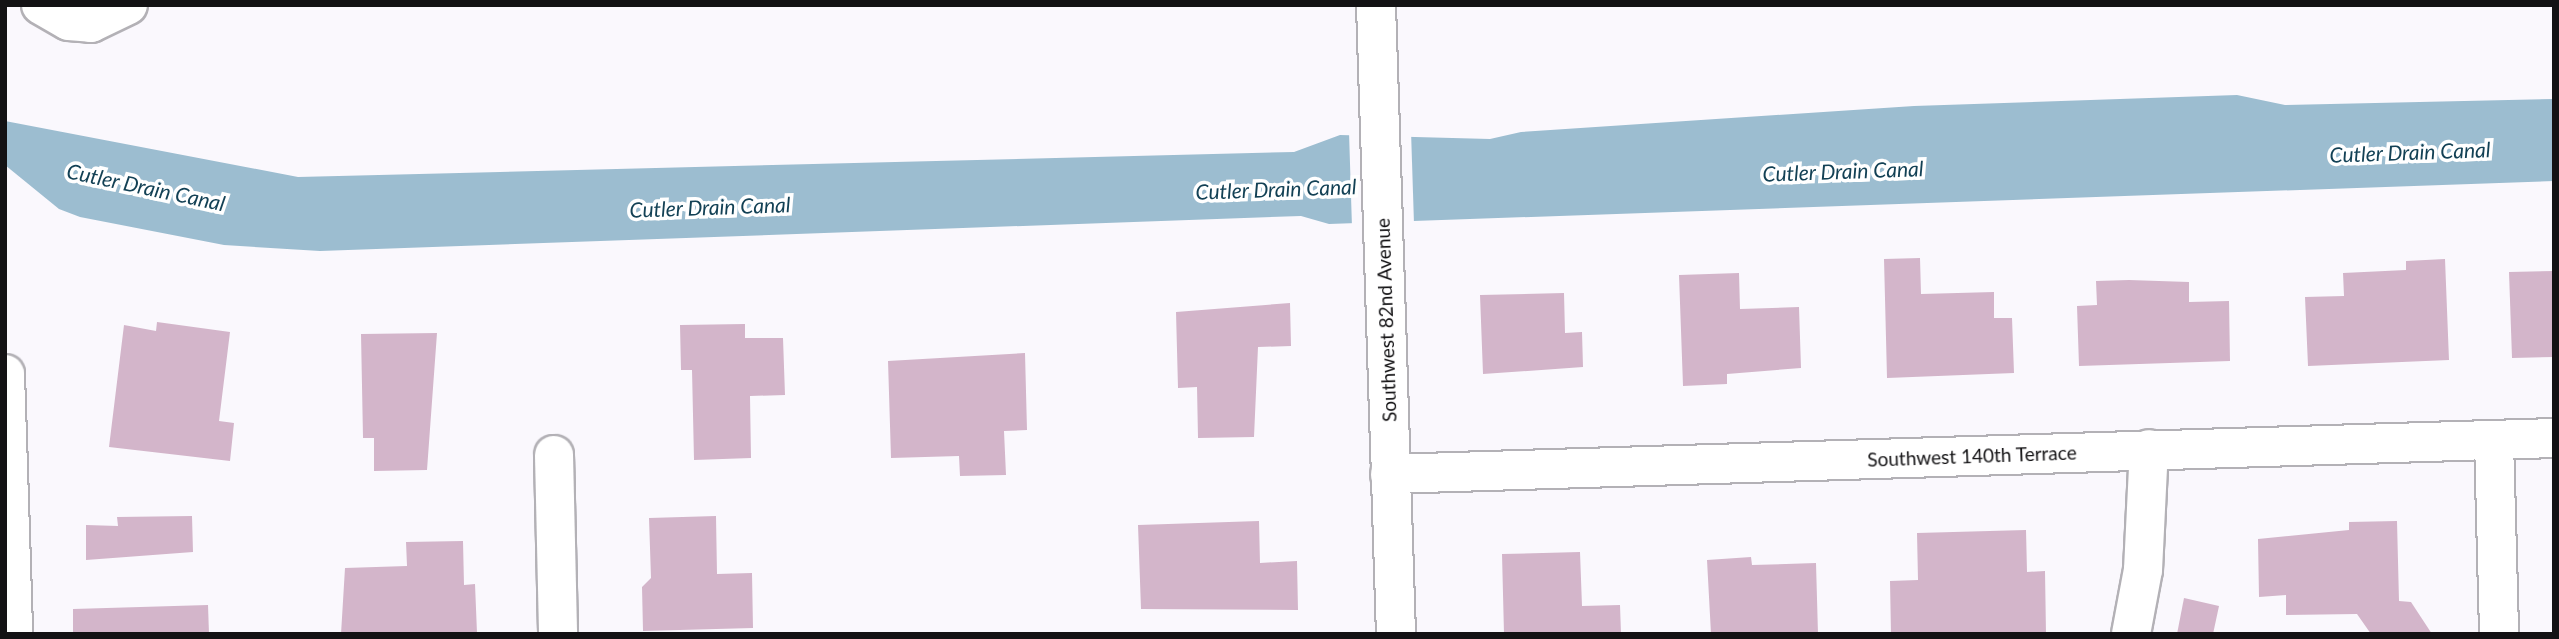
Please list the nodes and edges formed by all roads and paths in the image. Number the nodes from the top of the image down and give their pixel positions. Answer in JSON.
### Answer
{"nodes":[{"id":1,"x":41,"y":5,"type":"edge"},
{"id":2,"x":128,"y":5,"type":"edge"},
{"id":3,"x":1376,"y":5,"type":"edge"},
{"id":4,"x":5,"y":374,"type":"edge"},
{"id":5,"x":2554,"y":438,"type":"edge"},
{"id":6,"x":2494,"y":440,"type":"junction"},
{"id":7,"x":2148,"y":449,"type":"junction"},
{"id":8,"x":554,"y":455,"type":"dead end"},
{"id":9,"x":1390,"y":474,"type":"junction"},
{"id":10,"x":13,"y":634,"type":"edge"},
{"id":11,"x":558,"y":634,"type":"edge"},
{"id":12,"x":1396,"y":634,"type":"edge"},
{"id":13,"x":2132,"y":634,"type":"edge"},
{"id":14,"x":2499,"y":634,"type":"edge"}],
"edges":[{"from":1,"to":2,"type":"street"},
{"from":3,"to":9,"type":"street","name":"Southwest 82nd Avenue"},
{"from":4,"to":10,"type":"street"},
{"from":5,"to":6,"type":"street","name":"Southwest 140th Terrace"},
{"from":6,"to":7,"type":"street","name":"Southwest 140th Terrace"},
{"from":6,"to":14,"type":"street"},
{"from":7,"to":9,"type":"street","name":"Southwest 140th Terrace"},
{"from":7,"to":13,"type":"street"},
{"from":8,"to":11,"type":"street"},
{"from":9,"to":12,"type":"street","name":"Southwest 82nd Avenue"}]}
